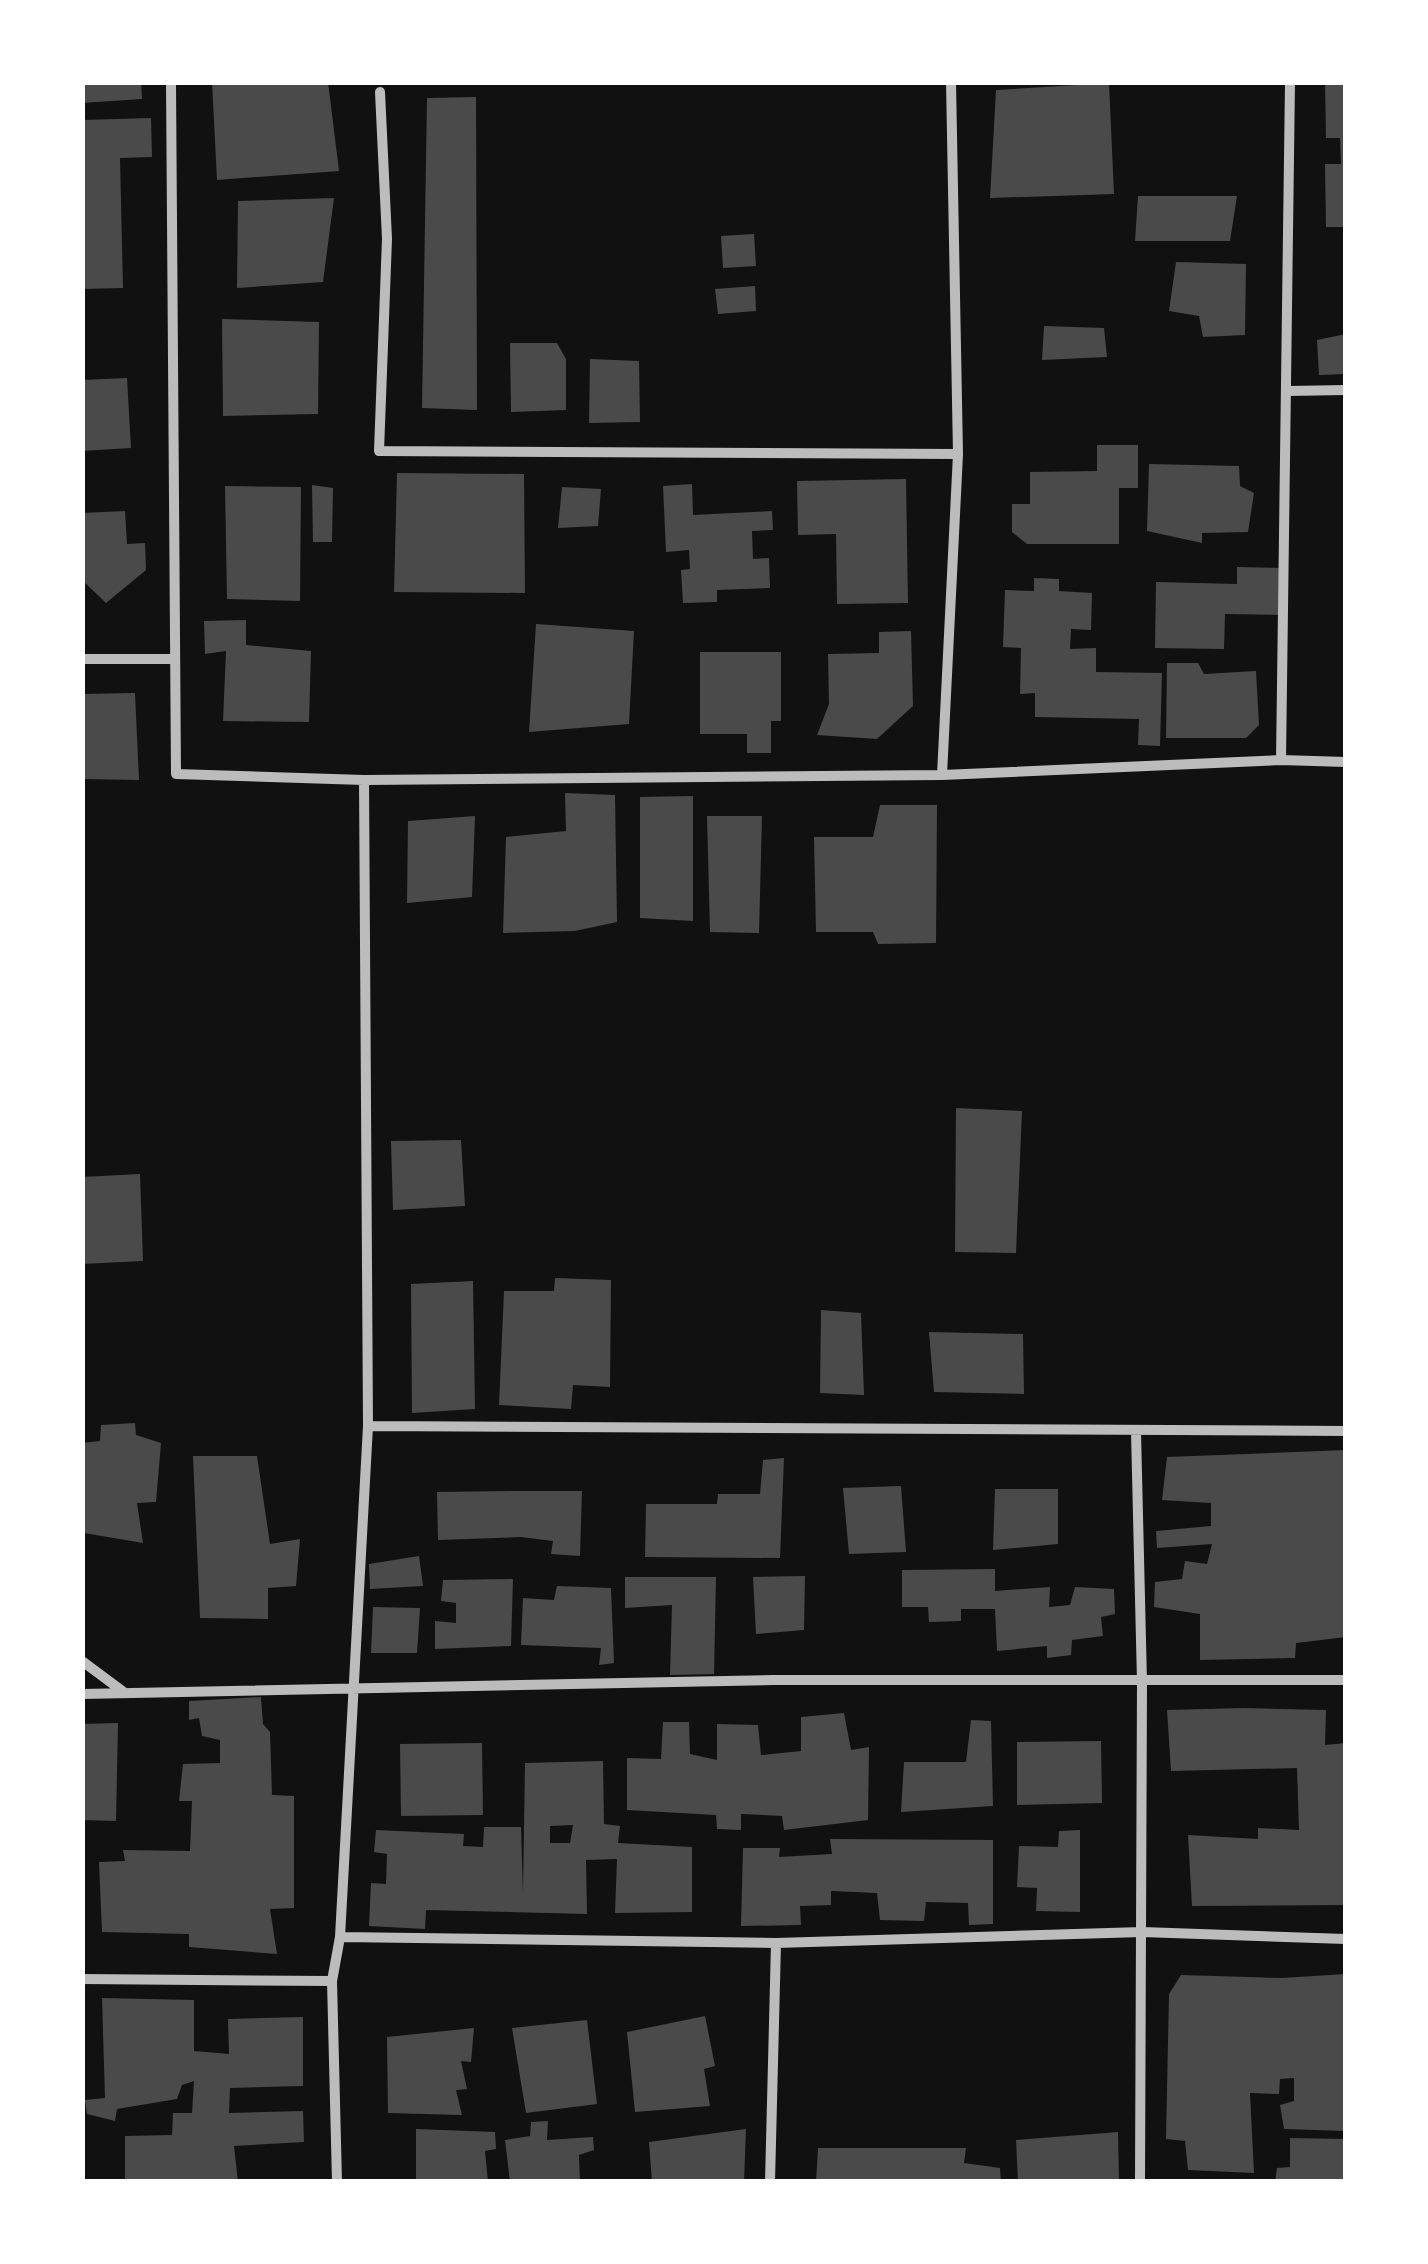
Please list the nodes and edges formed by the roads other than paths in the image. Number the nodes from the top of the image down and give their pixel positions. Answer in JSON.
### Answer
{"nodes":[{"id":1,"x":951,"y":82,"type":"edge"},
{"id":2,"x":1290,"y":82,"type":"edge"},
{"id":3,"x":171,"y":83,"type":"edge"},
{"id":4,"x":380,"y":92,"type":"dead end"},
{"id":5,"x":1346,"y":390,"type":"edge"},
{"id":6,"x":1288,"y":391,"type":"junction"},
{"id":7,"x":958,"y":454,"type":"junction"},
{"id":8,"x":82,"y":659,"type":"edge"},
{"id":9,"x":175,"y":659,"type":"junction"},
{"id":10,"x":1281,"y":760,"type":"junction"},
{"id":11,"x":1346,"y":762,"type":"edge"},
{"id":12,"x":942,"y":775,"type":"junction"},
{"id":13,"x":364,"y":780,"type":"junction"},
{"id":14,"x":368,"y":1426,"type":"junction"},
{"id":15,"x":1346,"y":1431,"type":"edge"},
{"id":16,"x":1136,"y":1432,"type":"junction"},
{"id":17,"x":82,"y":1661,"type":"edge"},
{"id":18,"x":1346,"y":1680,"type":"edge"},
{"id":19,"x":1142,"y":1682,"type":"junction"},
{"id":20,"x":350,"y":1685,"type":"junction"},
{"id":21,"x":125,"y":1693,"type":"junction"},
{"id":22,"x":83,"y":1694,"type":"edge"},
{"id":23,"x":1142,"y":1932,"type":"junction"},
{"id":24,"x":340,"y":1938,"type":"junction"},
{"id":25,"x":1346,"y":1939,"type":"edge"},
{"id":26,"x":776,"y":1943,"type":"junction"},
{"id":27,"x":82,"y":1979,"type":"edge"},
{"id":28,"x":332,"y":1981,"type":"junction"},
{"id":29,"x":337,"y":2182,"type":"edge"},
{"id":30,"x":770,"y":2182,"type":"edge"},
{"id":31,"x":1140,"y":2182,"type":"edge"}],
"edges":[{"from":1,"to":7,"type":"street"},
{"from":2,"to":6,"type":"street"},
{"from":3,"to":9,"type":"street"},
{"from":4,"to":7,"type":"street"},
{"from":5,"to":6,"type":"street"},
{"from":6,"to":10,"type":"street"},
{"from":7,"to":12,"type":"street"},
{"from":8,"to":9,"type":"street"},
{"from":9,"to":13,"type":"street"},
{"from":10,"to":11,"type":"street"},
{"from":10,"to":12,"type":"street"},
{"from":12,"to":13,"type":"street"},
{"from":13,"to":14,"type":"street"},
{"from":14,"to":16,"type":"street"},
{"from":14,"to":20,"type":"street"},
{"from":15,"to":16,"type":"street"},
{"from":16,"to":19,"type":"street"},
{"from":17,"to":21,"type":"street"},
{"from":18,"to":19,"type":"street"},
{"from":19,"to":20,"type":"street"},
{"from":19,"to":23,"type":"street"},
{"from":20,"to":21,"type":"street"},
{"from":20,"to":24,"type":"street"},
{"from":21,"to":22,"type":"street"},
{"from":23,"to":25,"type":"street"},
{"from":23,"to":26,"type":"street"},
{"from":23,"to":31,"type":"street"},
{"from":24,"to":26,"type":"street"},
{"from":24,"to":28,"type":"street"},
{"from":26,"to":30,"type":"street"},
{"from":27,"to":28,"type":"street"},
{"from":28,"to":29,"type":"street"}]}
